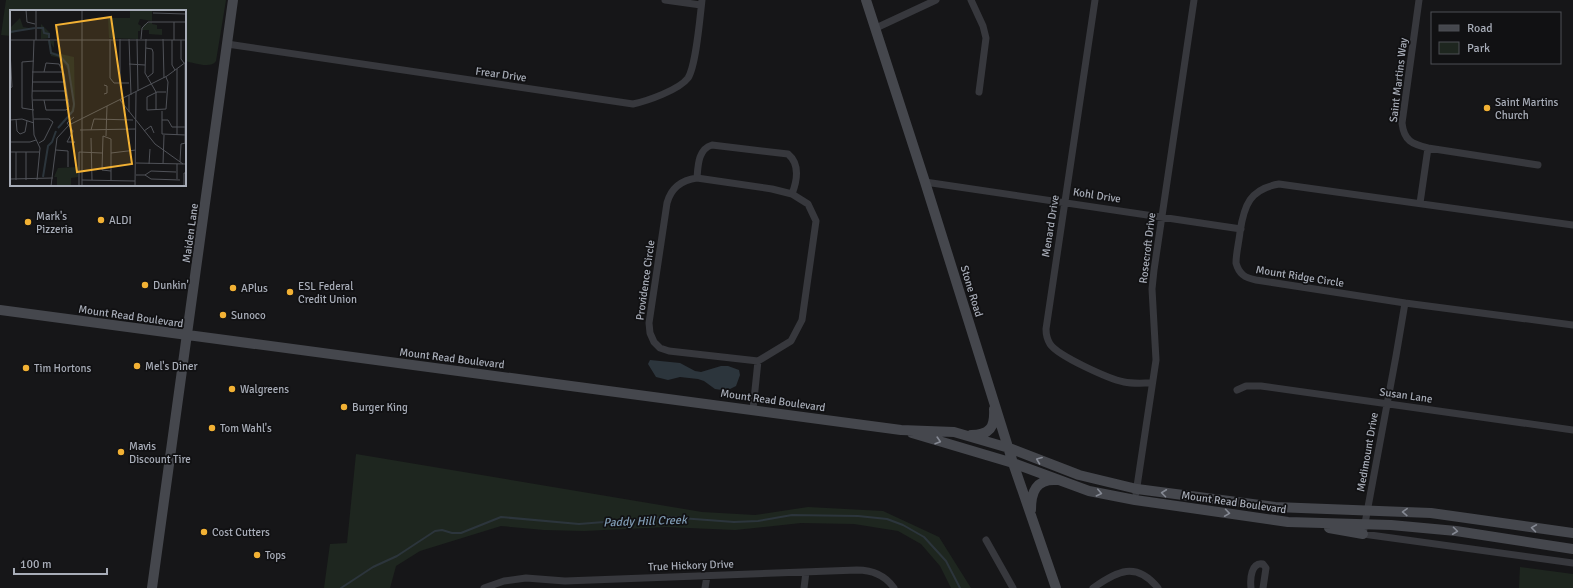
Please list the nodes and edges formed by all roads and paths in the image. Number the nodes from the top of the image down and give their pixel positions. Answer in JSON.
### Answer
{"nodes":[{"id":1,"x":233,"y":0,"type":"edge"},
{"id":2,"x":666,"y":0,"type":"edge"},
{"id":3,"x":866,"y":0,"type":"edge"},
{"id":4,"x":936,"y":0,"type":"edge"},
{"id":5,"x":971,"y":0,"type":"edge"},
{"id":6,"x":1095,"y":0,"type":"edge"},
{"id":7,"x":1194,"y":0,"type":"edge"},
{"id":8,"x":1419,"y":0,"type":"edge"},
{"id":9,"x":702,"y":3,"type":"edge"},
{"id":10,"x":876,"y":28,"type":"junction"},
{"id":11,"x":227,"y":44,"type":"junction"},
{"id":12,"x":979,"y":92,"type":"dead end"},
{"id":13,"x":1428,"y":148,"type":"junction"},
{"id":14,"x":1538,"y":165,"type":"dead end"},
{"id":15,"x":697,"y":178,"type":"junction"},
{"id":16,"x":925,"y":182,"type":"junction"},
{"id":17,"x":792,"y":194,"type":"junction"},
{"id":18,"x":1065,"y":202,"type":"junction"},
{"id":19,"x":1420,"y":203,"type":"junction"},
{"id":20,"x":1162,"y":217,"type":"junction"},
{"id":21,"x":1573,"y":225,"type":"edge"},
{"id":22,"x":1240,"y":228,"type":"junction"},
{"id":23,"x":1404,"y":303,"type":"junction"},
{"id":24,"x":0,"y":310,"type":"edge"},
{"id":25,"x":1573,"y":325,"type":"edge"},
{"id":26,"x":188,"y":336,"type":"junction"},
{"id":27,"x":758,"y":361,"type":"junction"},
{"id":28,"x":1152,"y":383,"type":"junction"},
{"id":29,"x":1237,"y":390,"type":"dead end"},
{"id":30,"x":994,"y":401,"type":"junction"},
{"id":31,"x":1387,"y":404,"type":"junction"},
{"id":32,"x":753,"y":409,"type":"junction"},
{"id":33,"x":901,"y":430,"type":"junction"},
{"id":34,"x":1573,"y":430,"type":"edge"},
{"id":35,"x":962,"y":435,"type":"junction"},
{"id":36,"x":1009,"y":448,"type":"junction"},
{"id":37,"x":1013,"y":463,"type":"junction"},
{"id":38,"x":1062,"y":481,"type":"junction"},
{"id":39,"x":1137,"y":489,"type":"junction"},
{"id":40,"x":1135,"y":500,"type":"junction"},
{"id":41,"x":1367,"y":511,"type":"junction"},
{"id":42,"x":1031,"y":516,"type":"junction"},
{"id":43,"x":1364,"y":529,"type":"junction"},
{"id":44,"x":1573,"y":533,"type":"edge"},
{"id":45,"x":986,"y":540,"type":"dead end"},
{"id":46,"x":1573,"y":549,"type":"edge"},
{"id":47,"x":1573,"y":563,"type":"edge"},
{"id":48,"x":806,"y":572,"type":"junction"},
{"id":49,"x":707,"y":576,"type":"junction"},
{"id":50,"x":606,"y":579,"type":"junction"},
{"id":51,"x":504,"y":584,"type":"edge"},
{"id":52,"x":152,"y":588,"type":"edge"},
{"id":53,"x":484,"y":588,"type":"edge"},
{"id":54,"x":604,"y":588,"type":"edge"},
{"id":55,"x":705,"y":588,"type":"edge"},
{"id":56,"x":804,"y":588,"type":"edge"},
{"id":57,"x":894,"y":588,"type":"edge"},
{"id":58,"x":1013,"y":588,"type":"edge"},
{"id":59,"x":1056,"y":588,"type":"edge"},
{"id":60,"x":1093,"y":588,"type":"edge"},
{"id":61,"x":1158,"y":588,"type":"edge"},
{"id":62,"x":1251,"y":588,"type":"edge"},
{"id":63,"x":1263,"y":588,"type":"edge"}],
"edges":[{"from":1,"to":11,"type":"main road","name":"Maiden Lane"},
{"from":2,"to":9,"type":"street"},
{"from":3,"to":10,"type":"main road","name":"Stone Road"},
{"from":4,"to":10,"type":"street"},
{"from":5,"to":12,"type":"street"},
{"from":6,"to":18,"type":"street","name":"Menard Drive"},
{"from":7,"to":20,"type":"street","name":"Rosecroft Drive"},
{"from":8,"to":13,"type":"street","name":"Saint Martins Way"},
{"from":9,"to":11,"type":"street","name":"Frear Drive"},
{"from":10,"to":16,"type":"main road","name":"Stone Road"},
{"from":11,"to":26,"type":"main road","name":"Maiden Lane"},
{"from":13,"to":14,"type":"street","name":"Saint Martins Way"},
{"from":13,"to":19,"type":"street"},
{"from":15,"to":17,"type":"street","name":"Providence Circle"},
{"from":15,"to":17,"type":"street"},
{"from":15,"to":27,"type":"street","name":"Providence Circle"},
{"from":16,"to":18,"type":"street","name":"Kohl Drive"},
{"from":16,"to":30,"type":"main road","name":"Stone Road"},
{"from":17,"to":27,"type":"street","name":"Providence Circle"},
{"from":18,"to":20,"type":"street","name":"Kohl Drive"},
{"from":18,"to":28,"type":"street","name":"Menard Drive"},
{"from":19,"to":21,"type":"street","name":"Mount Ridge Circle"},
{"from":19,"to":22,"type":"street","name":"Mount Ridge Circle"},
{"from":20,"to":22,"type":"street","name":"Kohl Drive"},
{"from":20,"to":28,"type":"street","name":"Rosecroft Drive"},
{"from":22,"to":23,"type":"street","name":"Mount Ridge Circle"},
{"from":23,"to":25,"type":"street","name":"Mount Ridge Circle"},
{"from":23,"to":31,"type":"street","name":"Medimount Drive"},
{"from":24,"to":26,"type":"main road","name":"Mount Read Boulevard"},
{"from":26,"to":32,"type":"main road","name":"Mount Read Boulevard"},
{"from":26,"to":52,"type":"main road","name":"Maiden Lane"},
{"from":27,"to":32,"type":"street"},
{"from":28,"to":39,"type":"street","name":"Rosecroft Drive"},
{"from":29,"to":31,"type":"street","name":"Susan Lane"},
{"from":30,"to":35,"type":"main road"},
{"from":30,"to":36,"type":"main road","name":"Stone Road"},
{"from":31,"to":34,"type":"street","name":"Susan Lane"},
{"from":31,"to":41,"type":"street","name":"Medimount Drive"},
{"from":32,"to":33,"type":"main road","name":"Mount Read Boulevard"},
{"from":33,"to":35,"type":"main road","name":"Mount Read Boulevard"},
{"from":33,"to":37,"type":"main road","name":"Mount Read Boulevard","one_way":true},
{"from":35,"to":36,"type":"main road","name":"Mount Read Boulevard"},
{"from":36,"to":37,"type":"main road","name":"Stone Road"},
{"from":39,"to":36,"type":"main road","name":"Mount Read Boulevard","one_way":true},
{"from":37,"to":38,"type":"main road","name":"Mount Read Boulevard"},
{"from":37,"to":42,"type":"main road","name":"Stone Road"},
{"from":38,"to":40,"type":"main road","name":"Mount Read Boulevard","one_way":true},
{"from":38,"to":42,"type":"main road"},
{"from":39,"to":40,"type":"street","name":"Rosecroft Drive"},
{"from":41,"to":39,"type":"main road","name":"Mount Read Boulevard","one_way":true},
{"from":40,"to":43,"type":"main road","name":"Mount Read Boulevard","one_way":true},
{"from":41,"to":43,"type":"street","name":"Medimount Drive"},
{"from":44,"to":41,"type":"main road","name":"Mount Read Boulevard","one_way":true},
{"from":42,"to":59,"type":"main road","name":"Stone Road"},
{"from":43,"to":46,"type":"main road","name":"Mount Read Boulevard","one_way":true},
{"from":43,"to":47,"type":"street","name":"Mount Read Boulevard"},
{"from":45,"to":58,"type":"street"},
{"from":48,"to":49,"type":"street","name":"True Hickory Drive"},
{"from":48,"to":56,"type":"street"},
{"from":48,"to":57,"type":"street","name":"True Hickory Drive"},
{"from":49,"to":50,"type":"street","name":"True Hickory Drive"},
{"from":49,"to":55,"type":"street"},
{"from":50,"to":51,"type":"street","name":"True Hickory Drive"},
{"from":50,"to":54,"type":"street"},
{"from":51,"to":53,"type":"street","name":"True Hickory Drive"},
{"from":60,"to":61,"type":"street"},
{"from":62,"to":63,"type":"street"}]}
